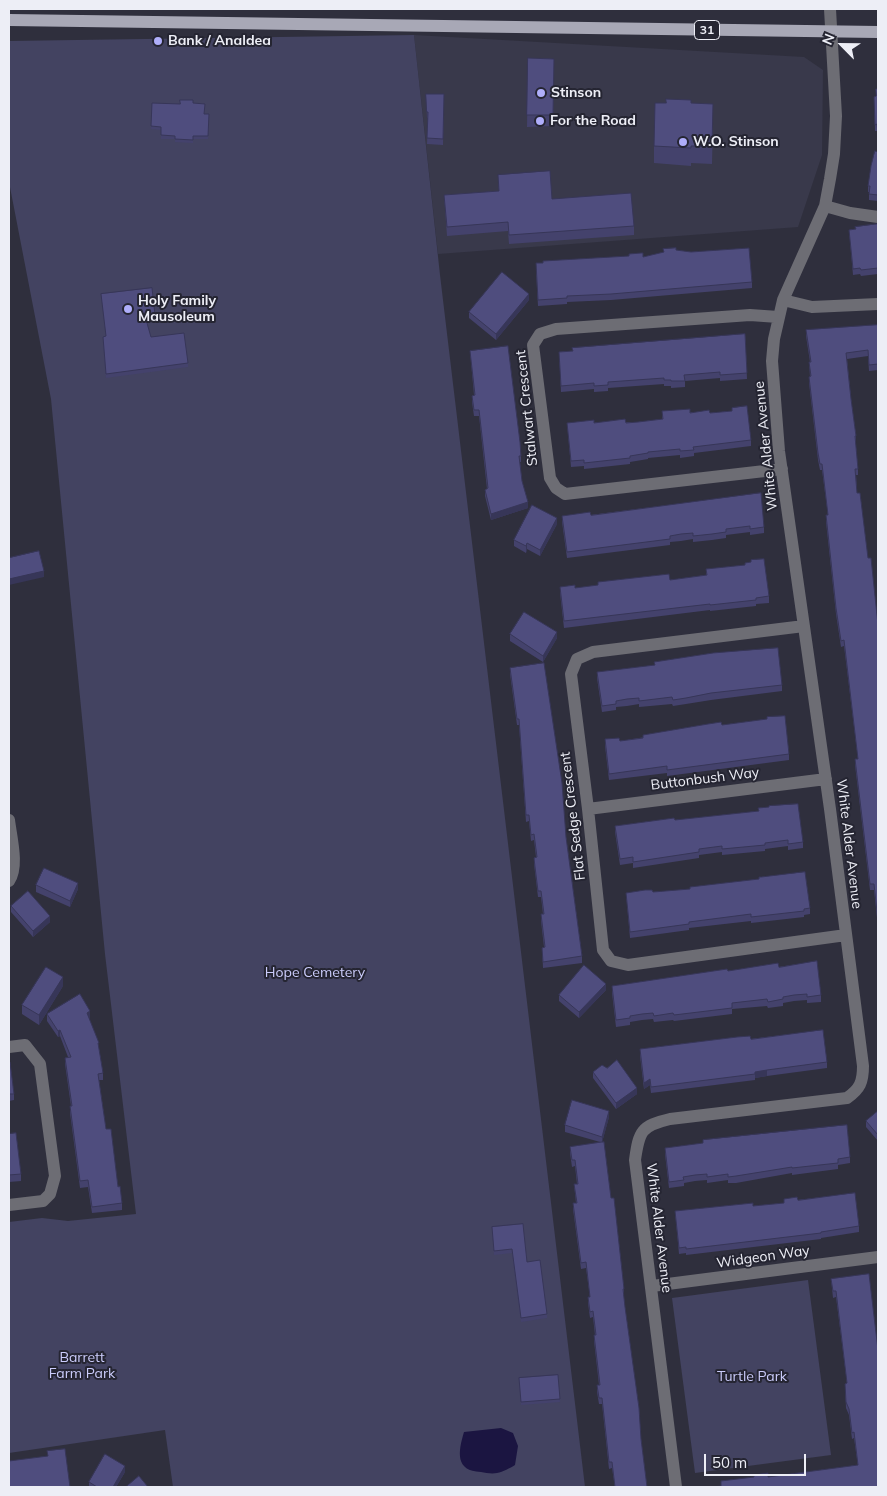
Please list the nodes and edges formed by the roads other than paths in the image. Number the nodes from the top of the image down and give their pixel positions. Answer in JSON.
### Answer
{"nodes":[{"id":1,"x":830,"y":9,"type":"edge"},
{"id":2,"x":9,"y":20,"type":"edge"},
{"id":3,"x":832,"y":31,"type":"junction"},
{"id":4,"x":878,"y":32,"type":"edge"},
{"id":5,"x":825,"y":206,"type":"junction"},
{"id":6,"x":878,"y":217,"type":"edge"},
{"id":7,"x":783,"y":300,"type":"junction"},
{"id":8,"x":878,"y":304,"type":"edge"},
{"id":9,"x":778,"y":317,"type":"junction"},
{"id":10,"x":782,"y":469,"type":"junction"},
{"id":11,"x":804,"y":626,"type":"junction"},
{"id":12,"x":826,"y":779,"type":"junction"},
{"id":13,"x":588,"y":809,"type":"junction"},
{"id":14,"x":9,"y":820,"type":"edge"},
{"id":15,"x":9,"y":881,"type":"edge"},
{"id":16,"x":846,"y":936,"type":"junction"},
{"id":17,"x":9,"y":1047,"type":"edge"},
{"id":18,"x":9,"y":1205,"type":"edge"},
{"id":19,"x":878,"y":1257,"type":"edge"},
{"id":20,"x":652,"y":1286,"type":"junction"},
{"id":21,"x":676,"y":1487,"type":"edge"}],
"edges":[{"from":1,"to":3,"type":"street","name":"White Alder Avenue"},
{"from":2,"to":3,"type":"main road","number":"31"},
{"from":3,"to":4,"type":"main road","number":"31"},
{"from":3,"to":5,"type":"street","name":"White Alder Avenue"},
{"from":5,"to":6,"type":"street"},
{"from":5,"to":7,"type":"street","name":"White Alder Avenue"},
{"from":7,"to":8,"type":"street"},
{"from":7,"to":9,"type":"street","name":"White Alder Avenue"},
{"from":9,"to":10,"type":"street","name":"White Alder Avenue"},
{"from":9,"to":10,"type":"street","name":"Stalwart Crescent"},
{"from":10,"to":11,"type":"street","name":"White Alder Avenue"},
{"from":11,"to":12,"type":"street","name":"White Alder Avenue"},
{"from":11,"to":13,"type":"street","name":"Flat Sedge Crescent"},
{"from":12,"to":13,"type":"street","name":"Buttonbush Way"},
{"from":12,"to":16,"type":"street","name":"White Alder Avenue"},
{"from":13,"to":16,"type":"street","name":"Flat Sedge Crescent"},
{"from":14,"to":15,"type":"street"},
{"from":16,"to":20,"type":"street","name":"White Alder Avenue"},
{"from":17,"to":18,"type":"street"},
{"from":19,"to":20,"type":"street","name":"Widgeon Way"},
{"from":20,"to":21,"type":"street","name":"White Alder Avenue"}]}
